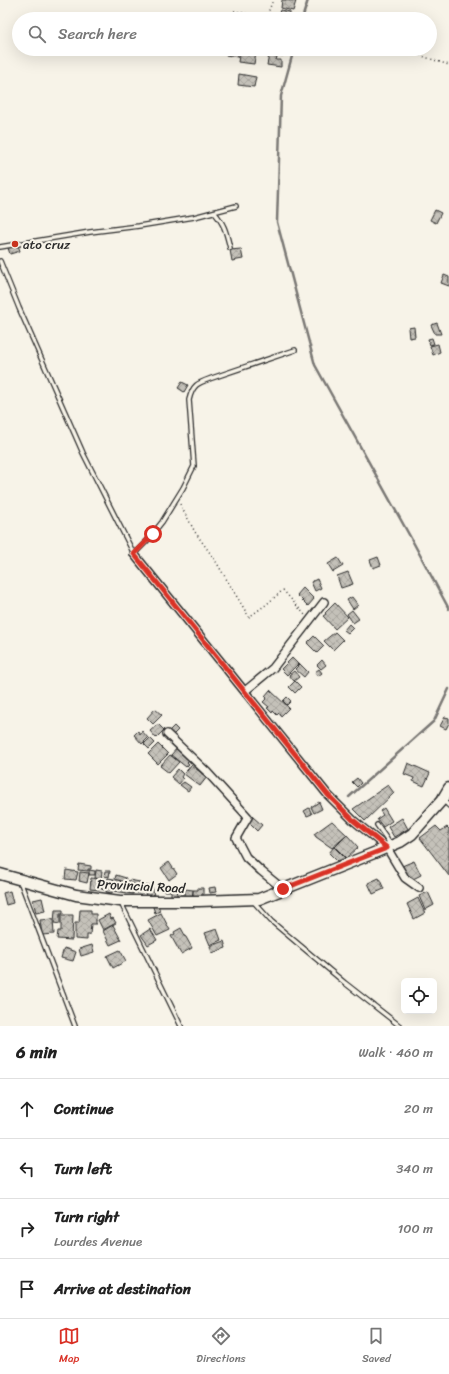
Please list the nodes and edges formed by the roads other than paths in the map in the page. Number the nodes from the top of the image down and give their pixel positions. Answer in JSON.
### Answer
{"nodes":[{"id":1,"x":236,"y":206,"type":"dead end"},
{"id":2,"x":214,"y":212,"type":"junction"},
{"id":3,"x":0,"y":247,"type":"edge"},
{"id":4,"x":230,"y":248,"type":"dead end"},
{"id":5,"x":0,"y":261,"type":"edge"},
{"id":6,"x":295,"y":350,"type":"dead end"},
{"id":7,"x":134,"y":554,"type":"junction"},
{"id":8,"x":324,"y":602,"type":"dead end"},
{"id":9,"x":245,"y":691,"type":"junction"},
{"id":10,"x":167,"y":734,"type":"dead end"},
{"id":11,"x":449,"y":788,"type":"edge"},
{"id":12,"x":446,"y":803,"type":"edge"},
{"id":13,"x":378,"y":825,"type":"dead end"},
{"id":14,"x":389,"y":847,"type":"junction"},
{"id":15,"x":0,"y":874,"type":"edge"},
{"id":16,"x":19,"y":880,"type":"junction"},
{"id":17,"x":418,"y":888,"type":"dead end"},
{"id":18,"x":283,"y":889,"type":"junction"},
{"id":19,"x":255,"y":899,"type":"junction"},
{"id":20,"x":120,"y":901,"type":"junction"},
{"id":21,"x":75,"y":1026,"type":"edge"},
{"id":22,"x":181,"y":1026,"type":"edge"},
{"id":23,"x":400,"y":1026,"type":"edge"}],
"edges":[{"from":1,"to":2,"type":"lane"},
{"from":2,"to":3,"type":"lane"},
{"from":2,"to":4,"type":"lane"},
{"from":5,"to":7,"type":"lane"},
{"from":6,"to":7,"type":"lane"},
{"from":7,"to":9,"type":"street"},
{"from":8,"to":9,"type":"street"},
{"from":9,"to":14,"type":"street"},
{"from":10,"to":18,"type":"street"},
{"from":11,"to":12,"type":"main road","name":"Provincial Road"},
{"from":12,"to":14,"type":"main road","name":"Provincial Road"},
{"from":13,"to":14,"type":"lane"},
{"from":14,"to":17,"type":"street"},
{"from":14,"to":18,"type":"main road","name":"Provincial Road"},
{"from":15,"to":16,"type":"main road","name":"Provincial Road"},
{"from":16,"to":20,"type":"main road","name":"Provincial Road"},
{"from":16,"to":21,"type":"lane"},
{"from":18,"to":19,"type":"main road","name":"Provincial Road"},
{"from":19,"to":20,"type":"main road","name":"Provincial Road"},
{"from":19,"to":23,"type":"lane"},
{"from":20,"to":22,"type":"lane"}]}
